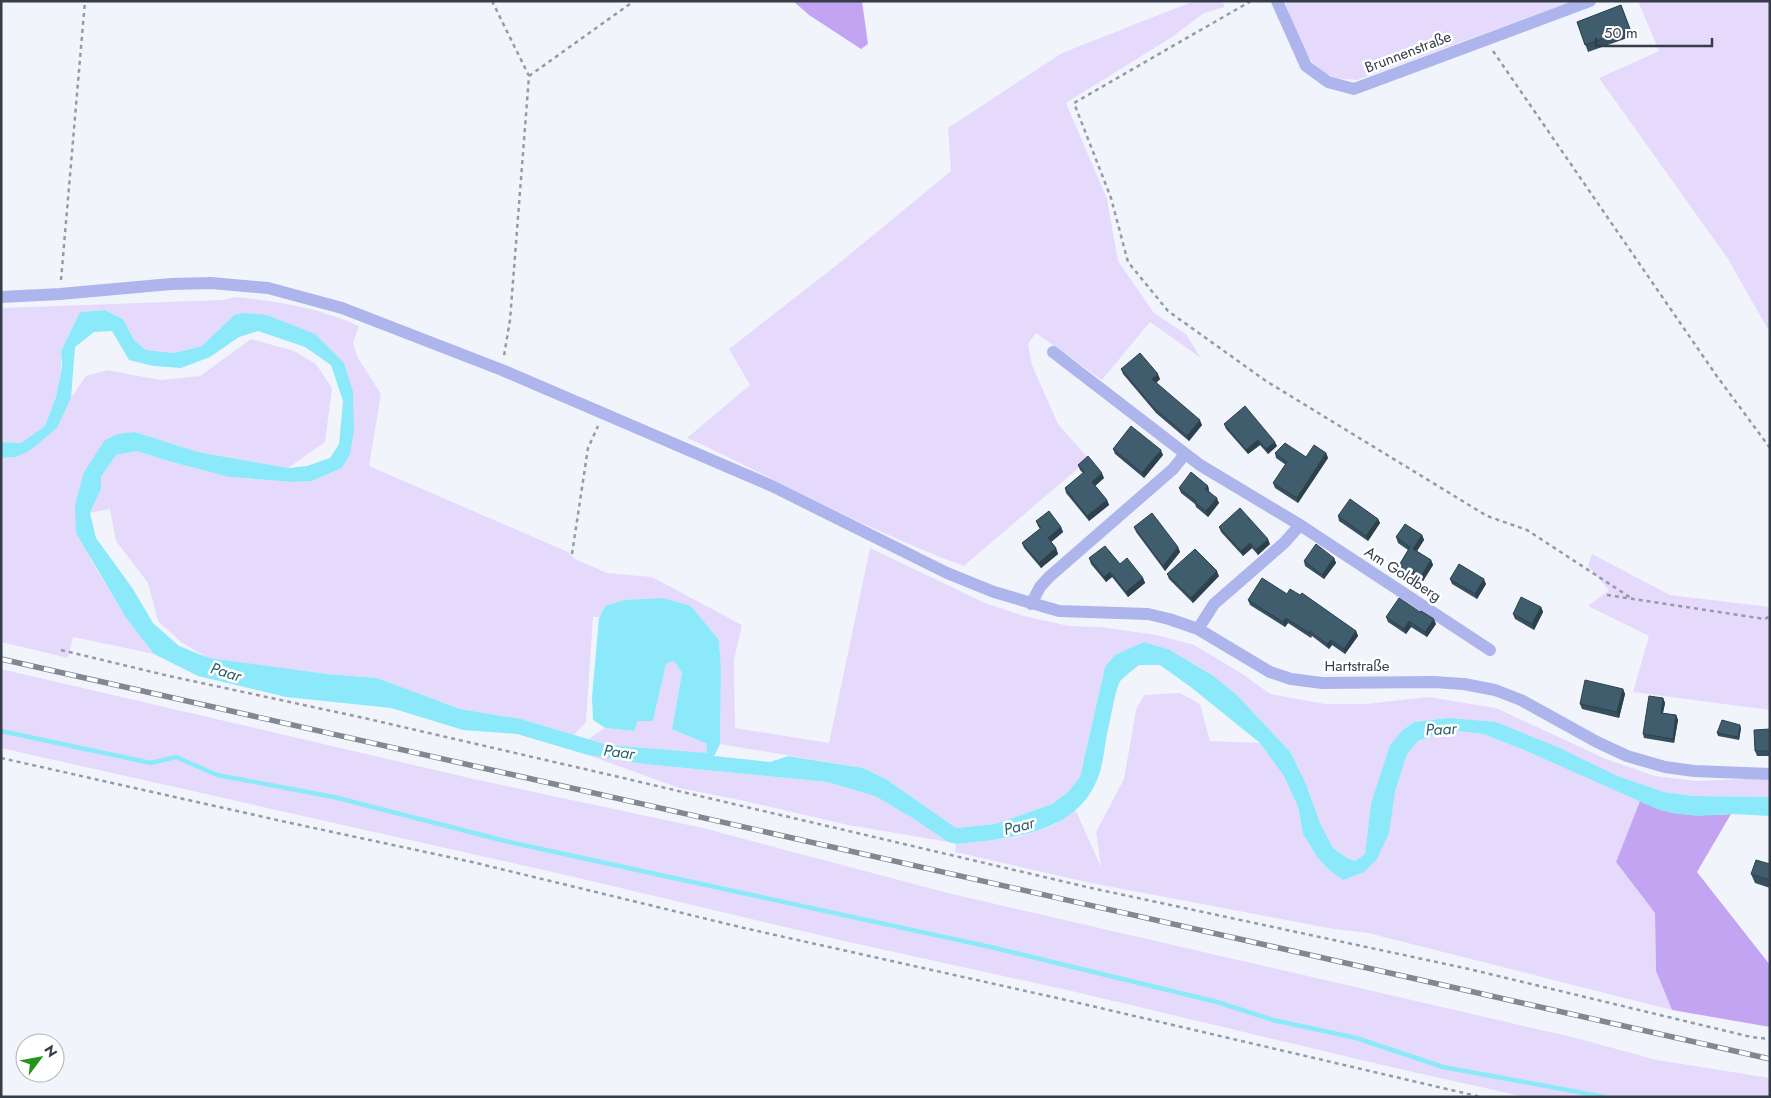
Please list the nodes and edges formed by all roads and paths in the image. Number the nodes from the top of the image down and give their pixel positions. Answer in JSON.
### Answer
{"nodes":[{"id":1,"x":85,"y":1,"type":"edge"},
{"id":2,"x":492,"y":1,"type":"edge"},
{"id":3,"x":634,"y":1,"type":"edge"},
{"id":4,"x":1251,"y":1,"type":"edge"},
{"id":5,"x":1276,"y":1,"type":"edge"},
{"id":6,"x":1590,"y":1,"type":"edge"},
{"id":7,"x":1485,"y":39,"type":"junction"},
{"id":8,"x":529,"y":76,"type":"junction"},
{"id":9,"x":60,"y":294,"type":"junction"},
{"id":10,"x":1,"y":297,"type":"edge"},
{"id":11,"x":1052,"y":352,"type":"dead end"},
{"id":12,"x":502,"y":370,"type":"junction"},
{"id":13,"x":606,"y":414,"type":"junction"},
{"id":14,"x":1770,"y":448,"type":"edge"},
{"id":15,"x":1184,"y":454,"type":"junction"},
{"id":16,"x":1300,"y":524,"type":"junction"},
{"id":17,"x":572,"y":554,"type":"dead end"},
{"id":18,"x":1607,"y":595,"type":"dead end"},
{"id":19,"x":1631,"y":598,"type":"junction"},
{"id":20,"x":1031,"y":604,"type":"junction"},
{"id":21,"x":1770,"y":616,"type":"edge"},
{"id":22,"x":1198,"y":630,"type":"junction"},
{"id":23,"x":61,"y":650,"type":"dead end"},
{"id":24,"x":1490,"y":650,"type":"dead end"},
{"id":25,"x":1,"y":758,"type":"edge"},
{"id":26,"x":1770,"y":774,"type":"edge"},
{"id":27,"x":1770,"y":1039,"type":"edge"},
{"id":28,"x":1481,"y":1097,"type":"edge"}],
"edges":[{"from":1,"to":9,"type":"path"},
{"from":2,"to":8,"type":"path"},
{"from":3,"to":8,"type":"path"},
{"from":4,"to":19,"type":"path"},
{"from":5,"to":7,"type":"street","name":"Brunnenstraße"},
{"from":6,"to":7,"type":"street","name":"Brunnenstraße"},
{"from":7,"to":14,"type":"path"},
{"from":8,"to":12,"type":"path"},
{"from":9,"to":10,"type":"street","name":"Hartstraße"},
{"from":9,"to":12,"type":"street","name":"Hartstraße"},
{"from":11,"to":15,"type":"street","name":"Am Goldberg"},
{"from":12,"to":13,"type":"street","name":"Hartstraße"},
{"from":13,"to":17,"type":"path"},
{"from":13,"to":20,"type":"street","name":"Hartstraße"},
{"from":15,"to":16,"type":"street","name":"Am Goldberg"},
{"from":15,"to":20,"type":"street"},
{"from":16,"to":22,"type":"street"},
{"from":16,"to":24,"type":"street","name":"Am Goldberg"},
{"from":18,"to":19,"type":"path"},
{"from":19,"to":21,"type":"path"},
{"from":20,"to":22,"type":"street","name":"Hartstraße"},
{"from":22,"to":26,"type":"street","name":"Hartstraße"},
{"from":23,"to":27,"type":"path"},
{"from":25,"to":28,"type":"path"}]}
